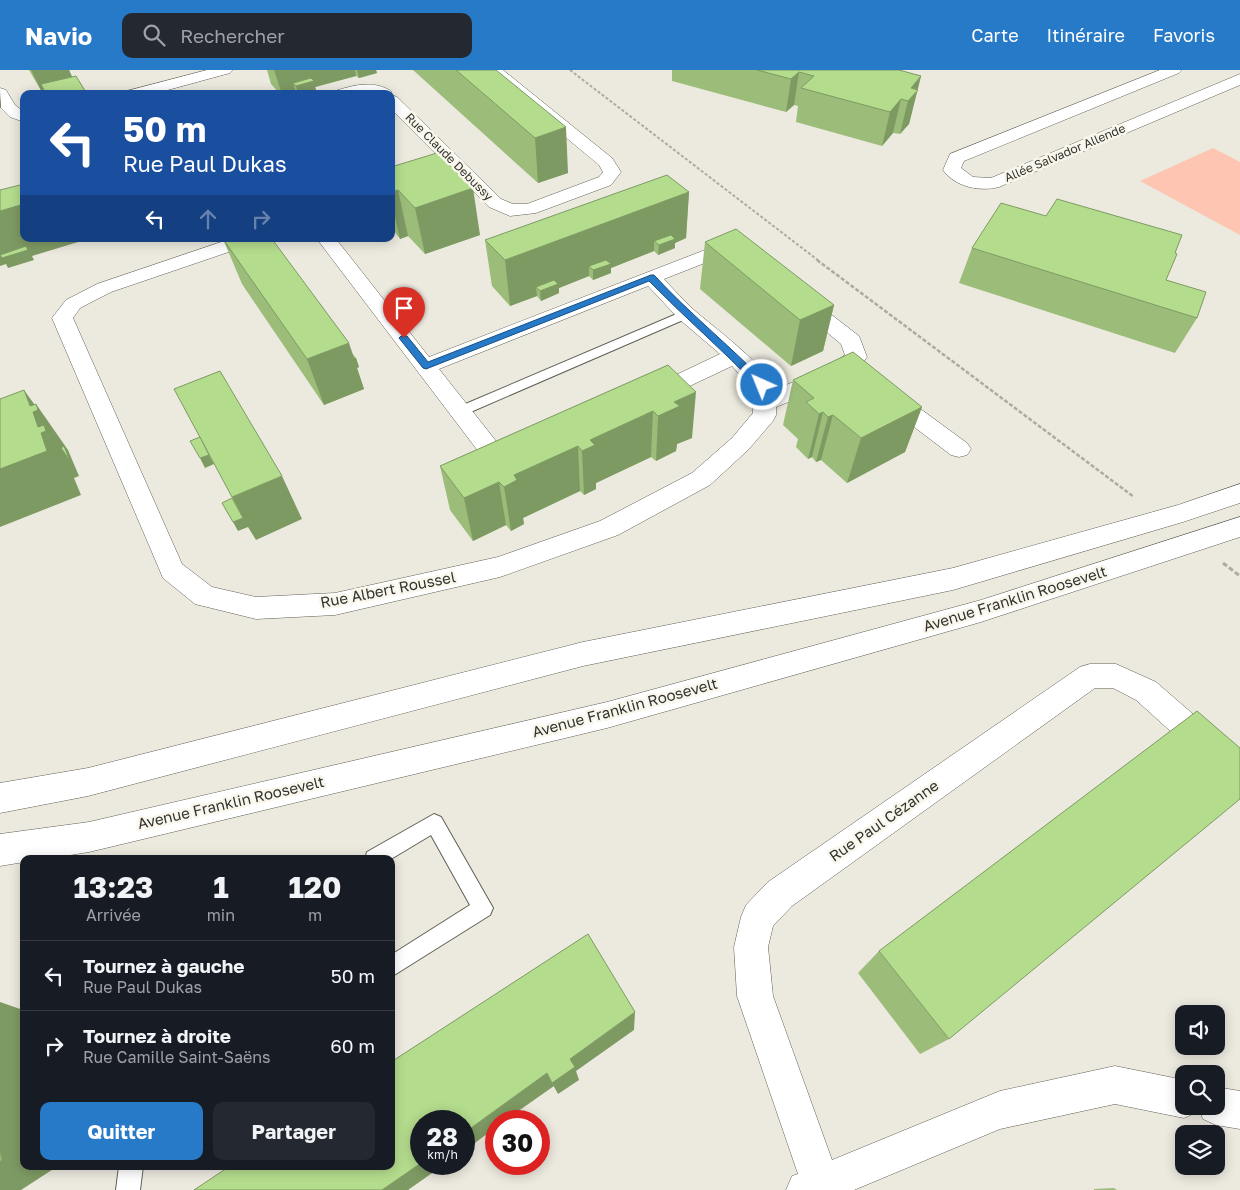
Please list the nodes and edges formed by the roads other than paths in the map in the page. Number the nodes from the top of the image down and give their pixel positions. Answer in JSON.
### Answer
{"nodes":[{"id":1,"x":225,"y":70,"type":"edge"},
{"id":2,"x":493,"y":70,"type":"edge"},
{"id":3,"x":1174,"y":70,"type":"edge"},
{"id":4,"x":1240,"y":79,"type":"edge"},
{"id":5,"x":158,"y":90,"type":"edge"},
{"id":6,"x":354,"y":90,"type":"edge"},
{"id":7,"x":376,"y":90,"type":"edge"},
{"id":8,"x":0,"y":93,"type":"edge"},
{"id":9,"x":395,"y":104,"type":"edge"},
{"id":10,"x":20,"y":116,"type":"edge"},
{"id":11,"x":239,"y":242,"type":"edge"},
{"id":12,"x":328,"y":242,"type":"edge"},
{"id":13,"x":752,"y":262,"type":"edge"},
{"id":14,"x":651,"y":277,"type":"junction"},
{"id":15,"x":783,"y":286,"type":"edge"},
{"id":16,"x":686,"y":314,"type":"junction"},
{"id":17,"x":735,"y":356,"type":"junction"},
{"id":18,"x":426,"y":366,"type":"junction"},
{"id":19,"x":858,"y":374,"type":"junction"},
{"id":20,"x":764,"y":403,"type":"junction"},
{"id":21,"x":627,"y":407,"type":"edge"},
{"id":22,"x":461,"y":411,"type":"junction"},
{"id":23,"x":959,"y":449,"type":"dead end"},
{"id":24,"x":529,"y":454,"type":"edge"},
{"id":25,"x":1240,"y":493,"type":"edge"},
{"id":26,"x":1240,"y":527,"type":"edge"},
{"id":27,"x":1240,"y":774,"type":"edge"},
{"id":28,"x":0,"y":798,"type":"edge"},
{"id":29,"x":0,"y":850,"type":"edge"},
{"id":30,"x":381,"y":855,"type":"edge"},
{"id":31,"x":395,"y":964,"type":"edge"},
{"id":32,"x":1175,"y":1097,"type":"edge"},
{"id":33,"x":1225,"y":1108,"type":"edge"},
{"id":34,"x":1240,"y":1110,"type":"edge"},
{"id":35,"x":130,"y":1170,"type":"edge"},
{"id":36,"x":814,"y":1187,"type":"edge"},
{"id":37,"x":128,"y":1190,"type":"edge"}],
"edges":[{"from":1,"to":5,"type":"street"},
{"from":2,"to":9,"type":"street","name":"Rue Claude Debussy"},
{"from":3,"to":4,"type":"street","name":"Allée Salvador Allende"},
{"from":6,"to":7,"type":"street"},
{"from":8,"to":10,"type":"street"},
{"from":11,"to":20,"type":"street","name":"Rue Albert Roussel"},
{"from":12,"to":18,"type":"street"},
{"from":13,"to":14,"type":"street"},
{"from":14,"to":16,"type":"street"},
{"from":14,"to":18,"type":"street"},
{"from":15,"to":19,"type":"street"},
{"from":16,"to":17,"type":"street"},
{"from":16,"to":22,"type":"lane"},
{"from":17,"to":20,"type":"street"},
{"from":17,"to":21,"type":"street"},
{"from":18,"to":22,"type":"street"},
{"from":19,"to":20,"type":"street"},
{"from":19,"to":23,"type":"street"},
{"from":22,"to":24,"type":"street"},
{"from":25,"to":28,"type":"street"},
{"from":26,"to":29,"type":"street","name":"Avenue Franklin Roosevelt"},
{"from":27,"to":36,"type":"street","name":"Rue Paul Cézanne"},
{"from":30,"to":31,"type":"lane"},
{"from":32,"to":36,"type":"street","name":"Rue Paul Cézanne"},
{"from":33,"to":34,"type":"street"},
{"from":35,"to":37,"type":"lane"}]}
